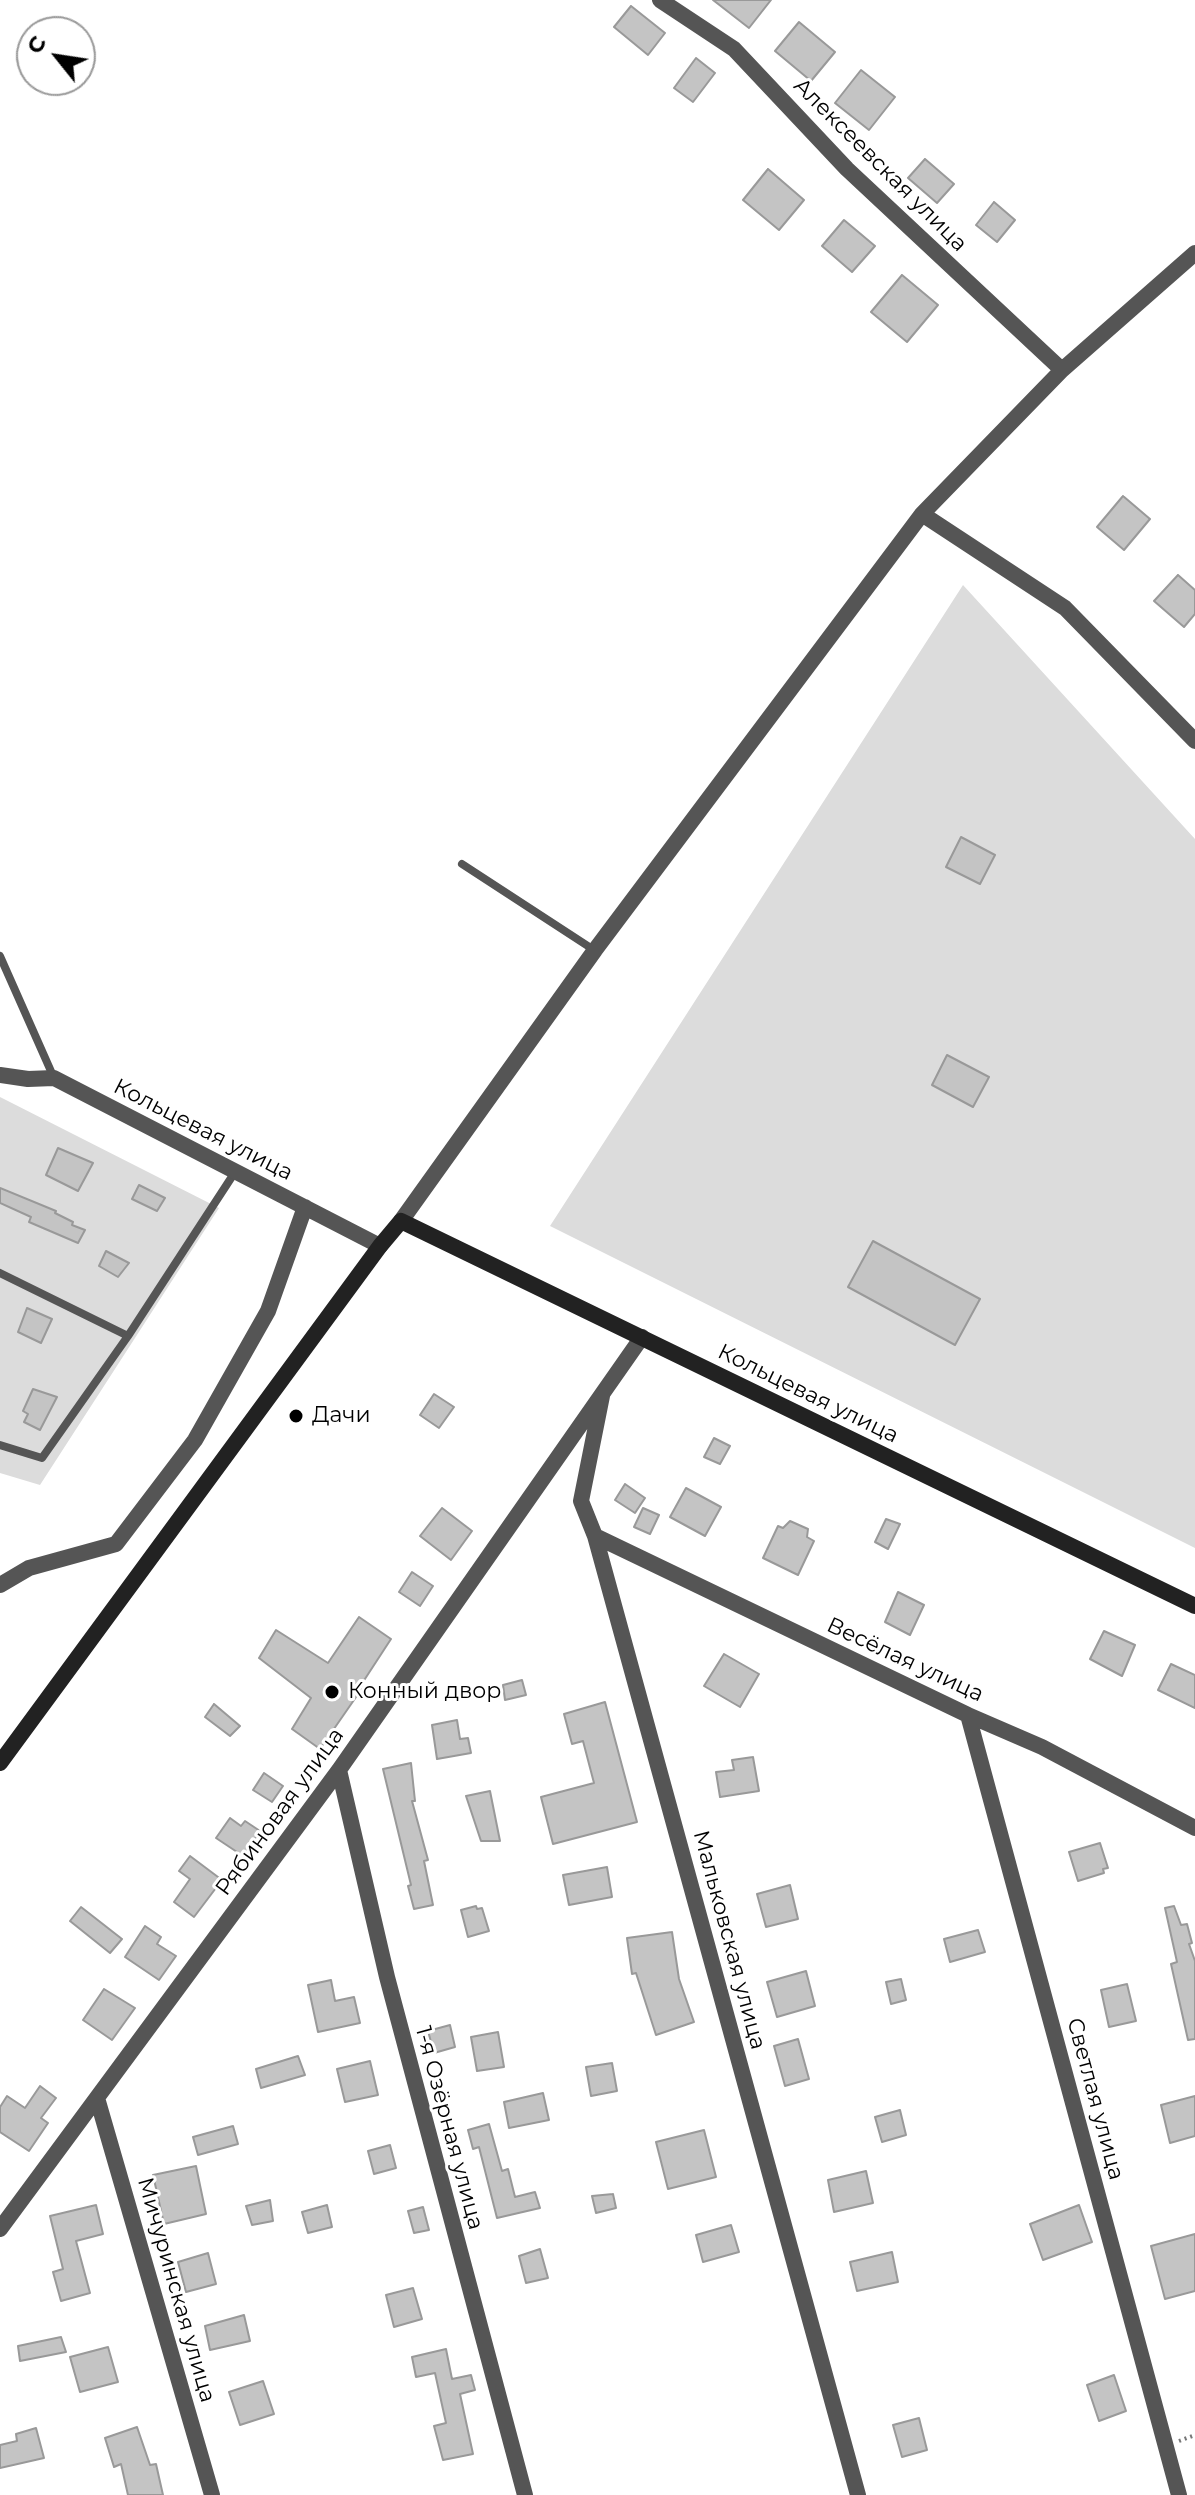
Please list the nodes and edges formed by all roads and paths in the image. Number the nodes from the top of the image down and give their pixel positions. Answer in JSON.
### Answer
{"nodes":[{"id":1,"x":660,"y":0,"type":"edge"},
{"id":2,"x":1195,"y":253,"type":"edge"},
{"id":3,"x":1062,"y":370,"type":"junction"},
{"id":4,"x":922,"y":514,"type":"junction"},
{"id":5,"x":1195,"y":741,"type":"edge"},
{"id":6,"x":462,"y":864,"type":"dead end"},
{"id":7,"x":595,"y":950,"type":"junction"},
{"id":8,"x":0,"y":956,"type":"edge"},
{"id":9,"x":0,"y":1075,"type":"edge"},
{"id":10,"x":54,"y":1078,"type":"junction"},
{"id":11,"x":236,"y":1172,"type":"junction"},
{"id":12,"x":305,"y":1207,"type":"junction"},
{"id":13,"x":401,"y":1221,"type":"junction"},
{"id":14,"x":380,"y":1246,"type":"junction"},
{"id":15,"x":0,"y":1273,"type":"edge"},
{"id":16,"x":128,"y":1336,"type":"junction"},
{"id":17,"x":642,"y":1337,"type":"junction"},
{"id":18,"x":602,"y":1396,"type":"junction"},
{"id":19,"x":0,"y":1445,"type":"edge"},
{"id":20,"x":595,"y":1536,"type":"junction"},
{"id":21,"x":0,"y":1585,"type":"edge"},
{"id":22,"x":1195,"y":1606,"type":"edge"},
{"id":23,"x":968,"y":1715,"type":"junction"},
{"id":24,"x":0,"y":1763,"type":"edge"},
{"id":25,"x":339,"y":1770,"type":"junction"},
{"id":26,"x":1195,"y":1828,"type":"edge"},
{"id":27,"x":97,"y":2098,"type":"junction"},
{"id":28,"x":0,"y":2229,"type":"edge"},
{"id":29,"x":212,"y":2495,"type":"edge"},
{"id":30,"x":525,"y":2495,"type":"edge"},
{"id":31,"x":858,"y":2495,"type":"edge"},
{"id":32,"x":1179,"y":2495,"type":"edge"}],
"edges":[{"from":1,"to":3,"type":"street","name":"Алексеевская улица"},
{"from":2,"to":3,"type":"street"},
{"from":3,"to":4,"type":"street"},
{"from":4,"to":5,"type":"street"},
{"from":4,"to":7,"type":"street"},
{"from":6,"to":7,"type":"lane"},
{"from":7,"to":13,"type":"street"},
{"from":8,"to":10,"type":"lane"},
{"from":9,"to":10,"type":"street","name":"Кольцевая улица"},
{"from":10,"to":11,"type":"street","name":"Кольцевая улица"},
{"from":11,"to":12,"type":"street","name":"Кольцевая улица"},
{"from":11,"to":16,"type":"lane"},
{"from":12,"to":14,"type":"street","name":"Кольцевая улица"},
{"from":12,"to":21,"type":"street"},
{"from":13,"to":14,"type":"street"},
{"from":13,"to":17,"type":"street","name":"Кольцевая улица"},
{"from":14,"to":24,"type":"street"},
{"from":15,"to":16,"type":"lane"},
{"from":16,"to":19,"type":"lane"},
{"from":17,"to":18,"type":"street","name":"Рябиновая улица"},
{"from":17,"to":22,"type":"street","name":"Кольцевая улица"},
{"from":18,"to":20,"type":"street","name":"Мальковская улица"},
{"from":18,"to":25,"type":"street","name":"Рябиновая улица"},
{"from":20,"to":23,"type":"street","name":"Весёлая улица"},
{"from":20,"to":31,"type":"street","name":"Мальковская улица"},
{"from":23,"to":26,"type":"street","name":"Весёлая улица"},
{"from":23,"to":32,"type":"street","name":"Светлая улица"},
{"from":25,"to":27,"type":"street","name":"Рябиновая улица"},
{"from":25,"to":30,"type":"street","name":"1-я Озёрная улица"},
{"from":27,"to":28,"type":"street","name":"Рябиновая улица"},
{"from":27,"to":29,"type":"street","name":"Мичуринская улица"}]}
